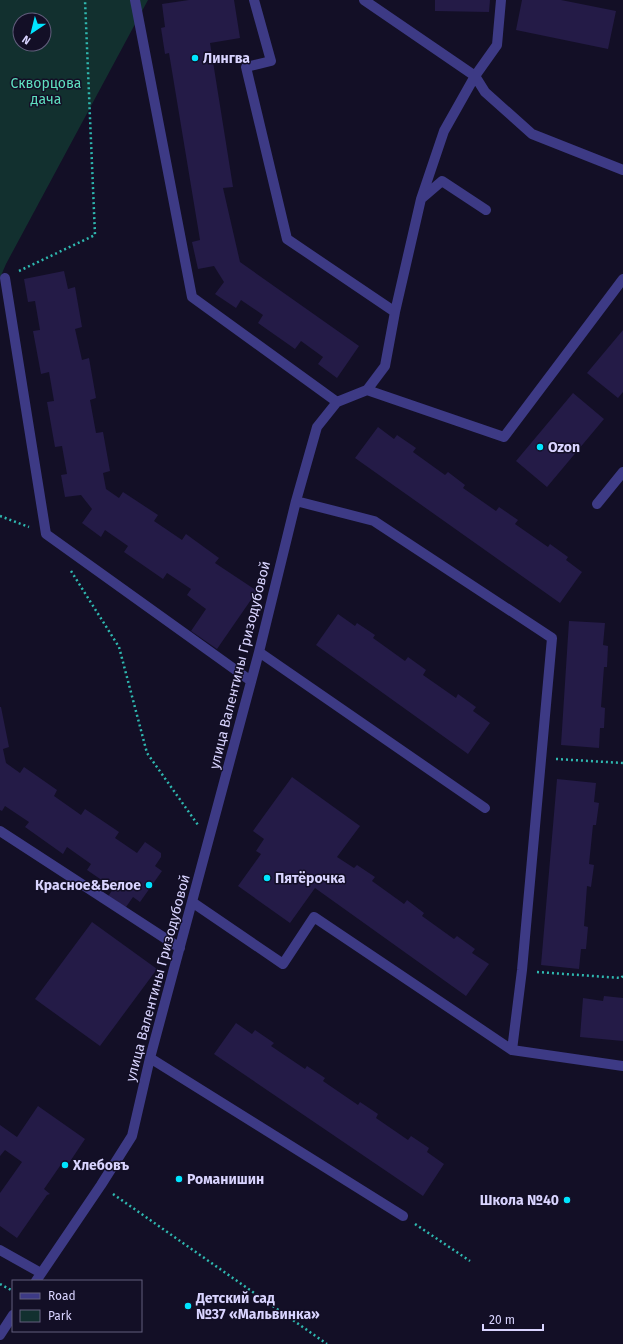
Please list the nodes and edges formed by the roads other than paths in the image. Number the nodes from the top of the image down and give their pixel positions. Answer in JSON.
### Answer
{"nodes":[{"id":1,"x":135,"y":0,"type":"edge"},
{"id":2,"x":254,"y":0,"type":"edge"},
{"id":3,"x":364,"y":0,"type":"edge"},
{"id":4,"x":501,"y":0,"type":"edge"},
{"id":5,"x":475,"y":76,"type":"junction"},
{"id":6,"x":623,"y":170,"type":"edge"},
{"id":7,"x":421,"y":199,"type":"junction"},
{"id":8,"x":486,"y":210,"type":"dead end"},
{"id":9,"x":5,"y":278,"type":"road end"},
{"id":10,"x":623,"y":279,"type":"edge"},
{"id":11,"x":395,"y":312,"type":"junction"},
{"id":12,"x":367,"y":390,"type":"junction"},
{"id":13,"x":337,"y":402,"type":"junction"},
{"id":14,"x":623,"y":472,"type":"edge"},
{"id":15,"x":296,"y":501,"type":"junction"},
{"id":16,"x":597,"y":504,"type":"dead end"},
{"id":17,"x":259,"y":652,"type":"junction"},
{"id":18,"x":251,"y":681,"type":"junction"},
{"id":19,"x":485,"y":808,"type":"dead end"},
{"id":20,"x":0,"y":831,"type":"edge"},
{"id":21,"x":192,"y":902,"type":"junction"},
{"id":22,"x":180,"y":948,"type":"junction"},
{"id":23,"x":512,"y":1050,"type":"junction"},
{"id":24,"x":150,"y":1058,"type":"junction"},
{"id":25,"x":623,"y":1066,"type":"edge"},
{"id":26,"x":403,"y":1216,"type":"road end"},
{"id":27,"x":0,"y":1250,"type":"edge"},
{"id":28,"x":39,"y":1277,"type":"edge"},
{"id":29,"x":12,"y":1317,"type":"edge"},
{"id":30,"x":0,"y":1335,"type":"edge"}],
"edges":[{"from":1,"to":13,"type":"street"},
{"from":2,"to":11,"type":"street"},
{"from":3,"to":5,"type":"street"},
{"from":4,"to":5,"type":"street"},
{"from":5,"to":6,"type":"street"},
{"from":5,"to":7,"type":"street"},
{"from":7,"to":8,"type":"street"},
{"from":7,"to":11,"type":"street"},
{"from":9,"to":18,"type":"street"},
{"from":10,"to":12,"type":"street"},
{"from":11,"to":12,"type":"street"},
{"from":12,"to":13,"type":"street","name":"улица Валентины Гризодубовой"},
{"from":13,"to":15,"type":"street","name":"улица Валентины Гризодубовой"},
{"from":14,"to":16,"type":"street"},
{"from":15,"to":17,"type":"street","name":"улица Валентины Гризодубовой"},
{"from":15,"to":23,"type":"street"},
{"from":17,"to":18,"type":"street","name":"улица Валентины Гризодубовой"},
{"from":17,"to":19,"type":"street"},
{"from":18,"to":21,"type":"street","name":"улица Валентины Гризодубовой"},
{"from":20,"to":22,"type":"street"},
{"from":21,"to":22,"type":"street","name":"улица Валентины Гризодубовой"},
{"from":21,"to":23,"type":"street"},
{"from":22,"to":24,"type":"street","name":"улица Валентины Гризодубовой"},
{"from":23,"to":25,"type":"street"},
{"from":24,"to":26,"type":"street"},
{"from":24,"to":28,"type":"street","name":"улица Валентины Гризодубовой"},
{"from":27,"to":28,"type":"street"},
{"from":29,"to":30,"type":"street"}]}
